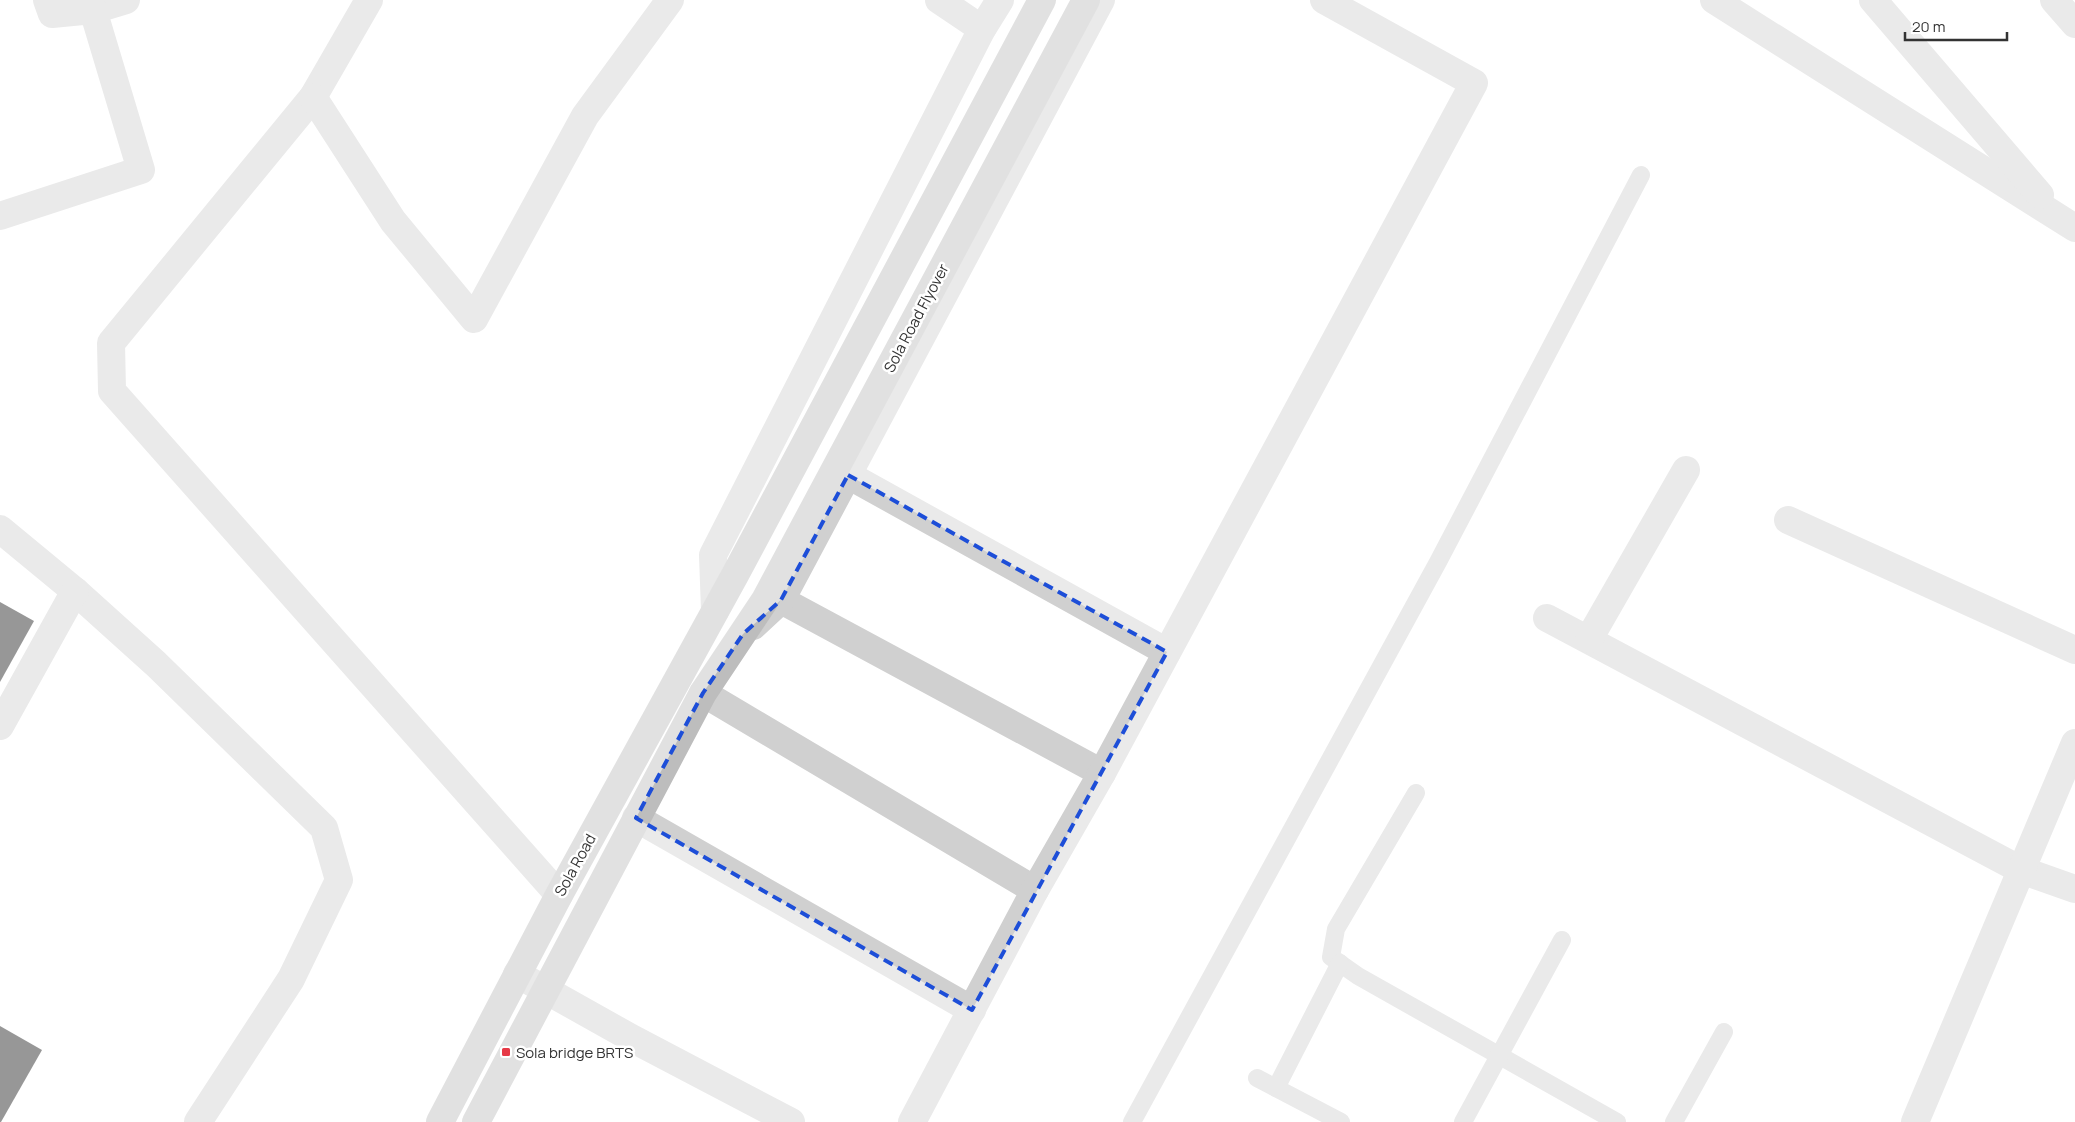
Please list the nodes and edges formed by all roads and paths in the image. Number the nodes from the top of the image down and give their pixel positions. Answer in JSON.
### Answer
{"nodes":[{"id":1,"x":47,"y":0,"type":"edge"},
{"id":2,"x":126,"y":0,"type":"edge"},
{"id":3,"x":369,"y":0,"type":"edge"},
{"id":4,"x":670,"y":0,"type":"edge"},
{"id":5,"x":939,"y":0,"type":"edge"},
{"id":6,"x":1000,"y":0,"type":"edge"},
{"id":7,"x":1042,"y":0,"type":"edge"},
{"id":8,"x":1086,"y":0,"type":"edge"},
{"id":9,"x":1102,"y":0,"type":"edge"},
{"id":10,"x":1324,"y":0,"type":"edge"},
{"id":11,"x":1714,"y":0,"type":"edge"},
{"id":12,"x":1873,"y":0,"type":"edge"},
{"id":13,"x":2054,"y":0,"type":"edge"},
{"id":14,"x":93,"y":10,"type":"junction"},
{"id":15,"x":2075,"y":24,"type":"edge"},
{"id":16,"x":982,"y":29,"type":"junction"},
{"id":17,"x":313,"y":97,"type":"junction"},
{"id":18,"x":1641,"y":175,"type":"dead end"},
{"id":19,"x":0,"y":216,"type":"edge"},
{"id":20,"x":2066,"y":222,"type":"edge"},
{"id":21,"x":1686,"y":470,"type":"dead end"},
{"id":22,"x":848,"y":475,"type":"junction"},
{"id":23,"x":1788,"y":520,"type":"dead end"},
{"id":24,"x":0,"y":529,"type":"edge"},
{"id":25,"x":75,"y":590,"type":"junction"},
{"id":26,"x":773,"y":600,"type":"junction"},
{"id":27,"x":716,"y":611,"type":"junction"},
{"id":28,"x":1547,"y":618,"type":"dead end"},
{"id":29,"x":743,"y":634,"type":"joint"},
{"id":30,"x":1589,"y":639,"type":"junction"},
{"id":31,"x":2075,"y":650,"type":"edge"},
{"id":32,"x":1167,"y":652,"type":"junction"},
{"id":33,"x":703,"y":693,"type":"junction"},
{"id":34,"x":0,"y":726,"type":"edge"},
{"id":35,"x":2075,"y":743,"type":"edge"},
{"id":36,"x":1102,"y":773,"type":"junction"},
{"id":37,"x":1416,"y":793,"type":"dead end"},
{"id":38,"x":636,"y":818,"type":"junction"},
{"id":39,"x":2021,"y":870,"type":"junction"},
{"id":40,"x":2075,"y":889,"type":"edge"},
{"id":41,"x":1035,"y":890,"type":"junction"},
{"id":42,"x":559,"y":895,"type":"junction"},
{"id":43,"x":1562,"y":940,"type":"dead end"},
{"id":44,"x":1340,"y":963,"type":"junction"},
{"id":45,"x":517,"y":974,"type":"junction"},
{"id":46,"x":546,"y":990,"type":"junction"},
{"id":47,"x":972,"y":1010,"type":"junction"},
{"id":48,"x":1724,"y":1032,"type":"dead end"},
{"id":49,"x":1499,"y":1055,"type":"junction"},
{"id":50,"x":1257,"y":1078,"type":"dead end"},
{"id":51,"x":1276,"y":1088,"type":"junction"},
{"id":52,"x":198,"y":1122,"type":"edge"},
{"id":53,"x":440,"y":1122,"type":"edge"},
{"id":54,"x":476,"y":1122,"type":"edge"},
{"id":55,"x":790,"y":1122,"type":"edge"},
{"id":56,"x":912,"y":1122,"type":"edge"},
{"id":57,"x":1132,"y":1122,"type":"edge"},
{"id":58,"x":1341,"y":1122,"type":"edge"},
{"id":59,"x":1463,"y":1122,"type":"edge"},
{"id":60,"x":1617,"y":1122,"type":"edge"},
{"id":61,"x":1674,"y":1122,"type":"edge"},
{"id":62,"x":1915,"y":1122,"type":"edge"}],
"edges":[{"from":1,"to":14,"type":"street"},
{"from":2,"to":14,"type":"street"},
{"from":3,"to":17,"type":"street"},
{"from":4,"to":17,"type":"street"},
{"from":5,"to":16,"type":"street"},
{"from":6,"to":16,"type":"street"},
{"from":7,"to":27,"type":"main road"},
{"from":8,"to":26,"type":"main road","name":"Sola Road Flyover"},
{"from":9,"to":22,"type":"street"},
{"from":10,"to":32,"type":"street"},
{"from":11,"to":20,"type":"street"},
{"from":12,"to":20,"type":"street"},
{"from":13,"to":15,"type":"street"},
{"from":14,"to":19,"type":"street"},
{"from":16,"to":27,"type":"street"},
{"from":17,"to":42,"type":"street"},
{"from":18,"to":57,"type":"lane"},
{"from":21,"to":30,"type":"street"},
{"from":22,"to":26,"type":"street"},
{"from":22,"to":32,"type":"street"},
{"from":23,"to":31,"type":"street"},
{"from":24,"to":25,"type":"street"},
{"from":25,"to":34,"type":"street"},
{"from":25,"to":52,"type":"street"},
{"from":26,"to":29,"type":"main road","name":"Sola Road Flyover"},
{"from":26,"to":36,"type":"street"},
{"from":27,"to":42,"type":"main road","name":"Sola Road"},
{"from":28,"to":30,"type":"street"},
{"from":29,"to":33,"type":"main road","name":"Sola Road"},
{"from":30,"to":39,"type":"street"},
{"from":32,"to":36,"type":"street"},
{"from":33,"to":38,"type":"main road","name":"Sola Road"},
{"from":33,"to":41,"type":"street"},
{"from":35,"to":39,"type":"street"},
{"from":36,"to":41,"type":"street"},
{"from":37,"to":44,"type":"lane"},
{"from":38,"to":46,"type":"main road","name":"Sola Road"},
{"from":38,"to":47,"type":"street"},
{"from":39,"to":40,"type":"street"},
{"from":39,"to":62,"type":"street"},
{"from":41,"to":47,"type":"street"},
{"from":42,"to":45,"type":"main road","name":"Sola Road"},
{"from":43,"to":49,"type":"lane"},
{"from":44,"to":49,"type":"lane"},
{"from":44,"to":51,"type":"lane"},
{"from":45,"to":46,"type":"street"},
{"from":45,"to":53,"type":"main road","name":"Sola Road"},
{"from":46,"to":54,"type":"main road","name":"Sola Road"},
{"from":46,"to":55,"type":"street"},
{"from":47,"to":56,"type":"street"},
{"from":48,"to":61,"type":"lane"},
{"from":49,"to":59,"type":"lane"},
{"from":49,"to":60,"type":"lane"},
{"from":50,"to":51,"type":"lane"},
{"from":51,"to":58,"type":"lane"}]}
